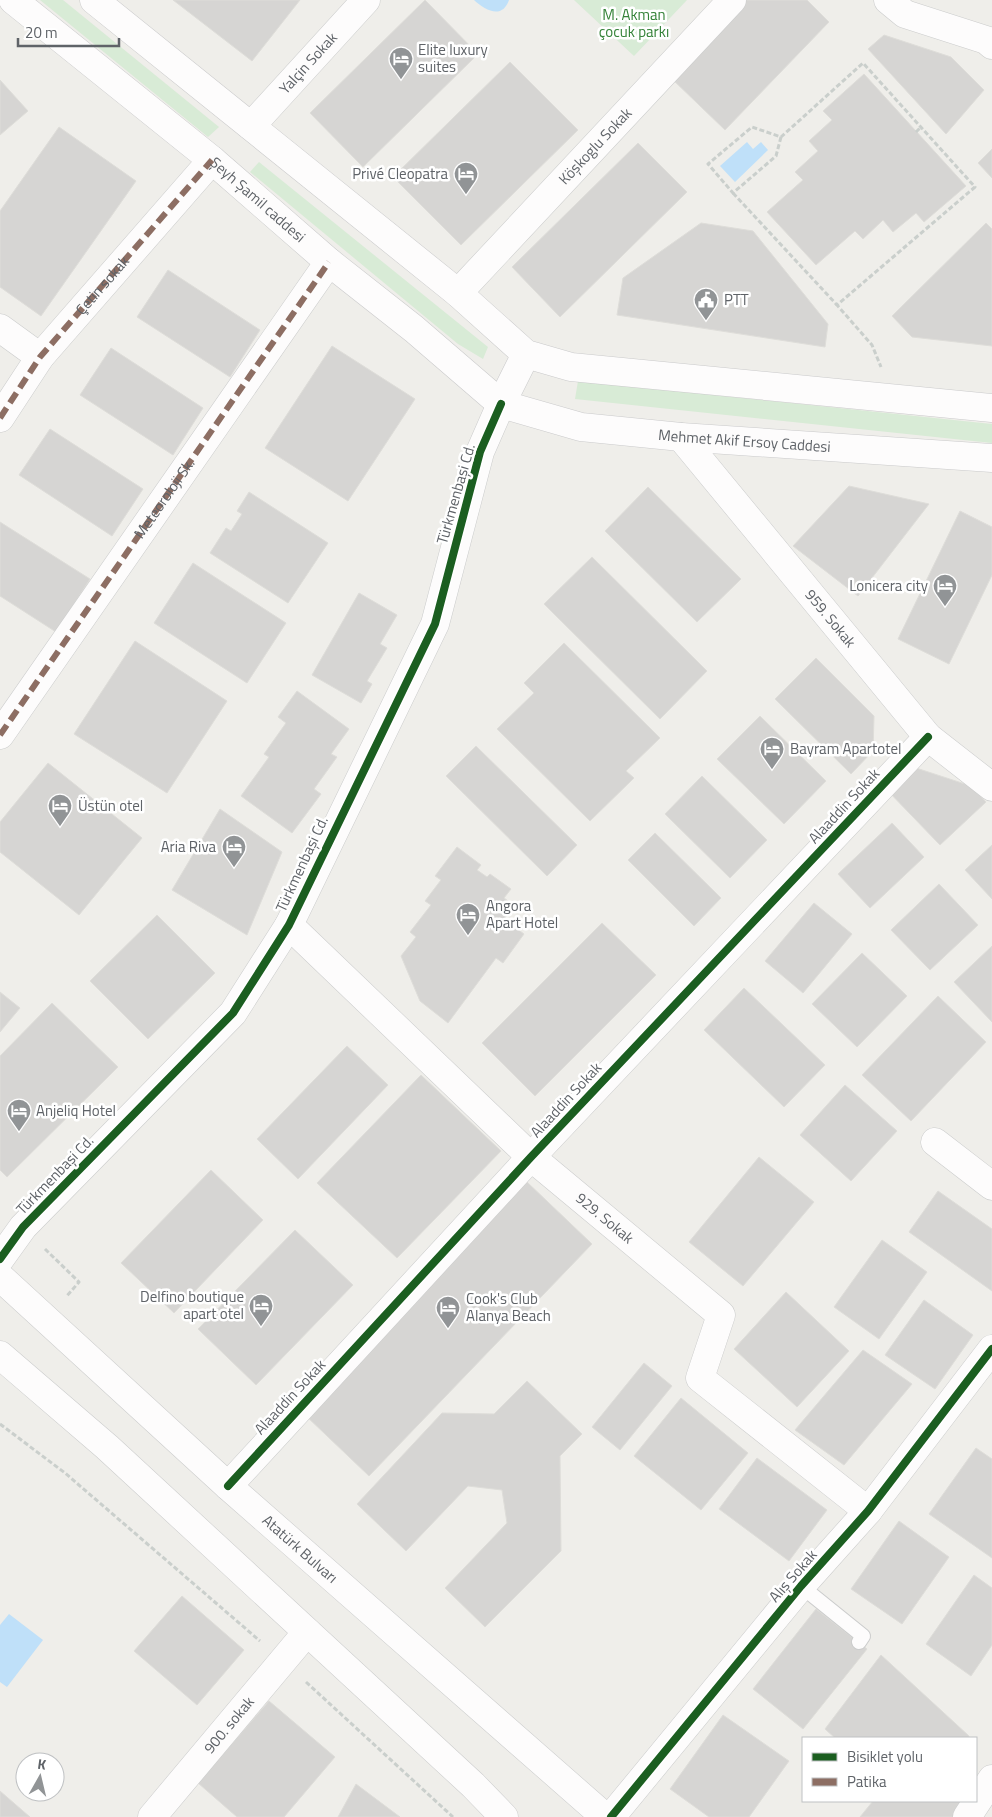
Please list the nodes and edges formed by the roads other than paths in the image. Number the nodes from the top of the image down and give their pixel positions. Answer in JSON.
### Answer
{"nodes":[{"id":1,"x":13,"y":0,"type":"edge"},
{"id":2,"x":94,"y":0,"type":"edge"},
{"id":3,"x":366,"y":0,"type":"edge"},
{"id":4,"x":732,"y":0,"type":"edge"},
{"id":5,"x":888,"y":0,"type":"edge"},
{"id":6,"x":990,"y":40,"type":"edge"},
{"id":7,"x":251,"y":126,"type":"junction"},
{"id":8,"x":212,"y":160,"type":"junction"},
{"id":9,"x":329,"y":262,"type":"junction"},
{"id":10,"x":458,"y":293,"type":"junction"},
{"id":11,"x":0,"y":328,"type":"edge"},
{"id":12,"x":526,"y":354,"type":"junction"},
{"id":13,"x":40,"y":357,"type":"junction"},
{"id":14,"x":501,"y":404,"type":"junction"},
{"id":15,"x":992,"y":408,"type":"edge"},
{"id":16,"x":0,"y":418,"type":"edge"},
{"id":17,"x":682,"y":437,"type":"junction"},
{"id":18,"x":992,"y":458,"type":"edge"},
{"id":19,"x":0,"y":735,"type":"edge"},
{"id":20,"x":928,"y":737,"type":"junction"},
{"id":21,"x":992,"y":787,"type":"edge"},
{"id":22,"x":289,"y":925,"type":"junction"},
{"id":23,"x":935,"y":1142,"type":"dead end"},
{"id":24,"x":530,"y":1157,"type":"junction"},
{"id":25,"x":992,"y":1186,"type":"edge"},
{"id":26,"x":0,"y":1259,"type":"edge"},
{"id":27,"x":0,"y":1277,"type":"edge"},
{"id":28,"x":992,"y":1349,"type":"edge"},
{"id":29,"x":0,"y":1356,"type":"edge"},
{"id":30,"x":228,"y":1486,"type":"junction"},
{"id":31,"x":868,"y":1511,"type":"junction"},
{"id":32,"x":801,"y":1586,"type":"junction"},
{"id":33,"x":307,"y":1632,"type":"junction"},
{"id":34,"x":859,"y":1642,"type":"dead end"},
{"id":35,"x":992,"y":1780,"type":"edge"},
{"id":36,"x":152,"y":1817,"type":"edge"},
{"id":37,"x":504,"y":1817,"type":"edge"},
{"id":38,"x":605,"y":1817,"type":"edge"},
{"id":39,"x":611,"y":1817,"type":"edge"},
{"id":40,"x":967,"y":1817,"type":"edge"}],
"edges":[{"from":1,"to":8,"type":"street","name":"Şeyh Şamil caddesi"},
{"from":2,"to":7,"type":"street"},
{"from":3,"to":7,"type":"street","name":"Yalçin Sokak"},
{"from":4,"to":10,"type":"street","name":"Köşkoglu Sokak"},
{"from":5,"to":6,"type":"street"},
{"from":7,"to":10,"type":"street"},
{"from":8,"to":9,"type":"street","name":"Şeyh Şamil caddesi"},
{"from":8,"to":13,"type":"street","name":"Çetin sokak"},
{"from":9,"to":14,"type":"street","name":"Şeyh Şamil caddesi"},
{"from":9,"to":19,"type":"street","name":"Meteoroloji Sk."},
{"from":10,"to":12,"type":"street"},
{"from":11,"to":13,"type":"street"},
{"from":12,"to":14,"type":"street","name":"Türkmenbaşi Cd."},
{"from":12,"to":15,"type":"street"},
{"from":13,"to":16,"type":"street","name":"Çetin sokak"},
{"from":14,"to":17,"type":"street","name":"Mehmet Akif Ersoy Caddesi"},
{"from":14,"to":22,"type":"street","name":"Türkmenbaşi Cd."},
{"from":17,"to":18,"type":"street","name":"Mehmet Akif Ersoy Caddesi"},
{"from":17,"to":20,"type":"street","name":"959. Sokak"},
{"from":20,"to":21,"type":"street","name":"959. Sokak"},
{"from":20,"to":24,"type":"street","name":"Alaaddin Sokak"},
{"from":22,"to":24,"type":"street","name":"929. Sokak"},
{"from":22,"to":26,"type":"street","name":"Türkmenbaşi Cd."},
{"from":23,"to":25,"type":"street"},
{"from":24,"to":30,"type":"street","name":"Alaaddin Sokak"},
{"from":24,"to":31,"type":"street","name":"929. Sokak"},
{"from":27,"to":30,"type":"street","name":"Atatürk Bulvarı"},
{"from":28,"to":31,"type":"street","name":"Alış Sokak"},
{"from":29,"to":33,"type":"street"},
{"from":30,"to":38,"type":"street","name":"Atatürk Bulvarı"},
{"from":31,"to":32,"type":"street","name":"Alış Sokak"},
{"from":32,"to":34,"type":"lane"},
{"from":32,"to":39,"type":"street","name":"Alış Sokak"},
{"from":33,"to":36,"type":"street","name":"900. sokak"},
{"from":33,"to":37,"type":"street"},
{"from":35,"to":40,"type":"street"}]}
